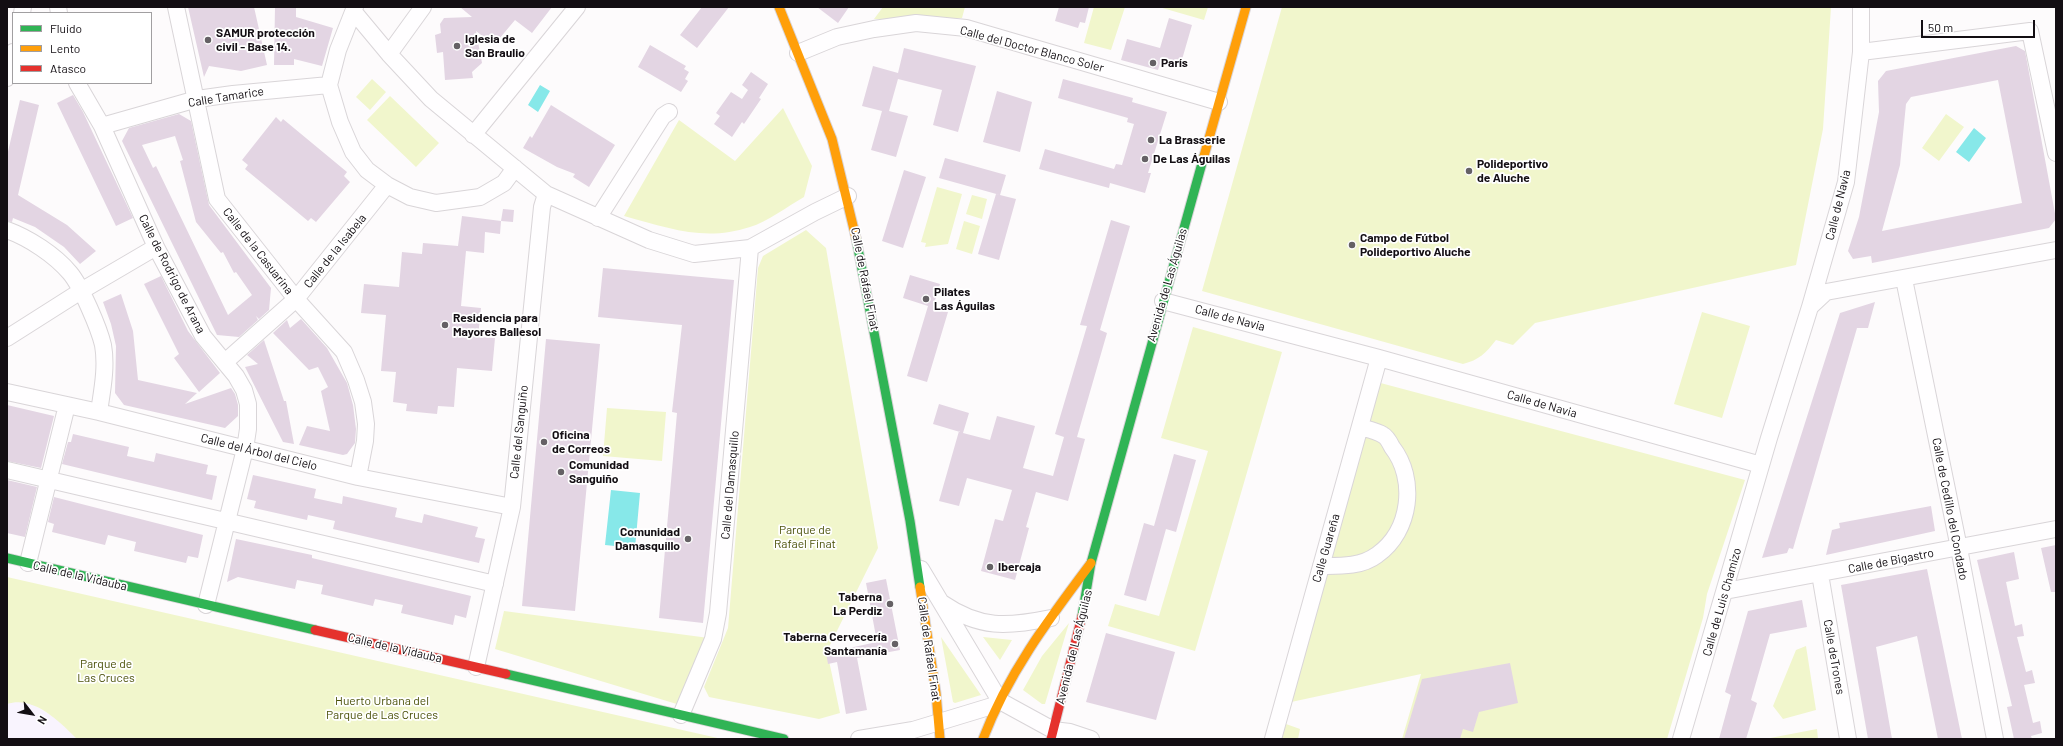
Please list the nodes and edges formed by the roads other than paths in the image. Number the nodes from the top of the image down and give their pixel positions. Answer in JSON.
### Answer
{"nodes":[{"id":1,"x":176,"y":7,"type":"edge"},
{"id":2,"x":423,"y":7,"type":"edge"},
{"id":3,"x":577,"y":7,"type":"edge"},
{"id":4,"x":779,"y":7,"type":"edge"},
{"id":5,"x":1246,"y":7,"type":"edge"},
{"id":6,"x":1861,"y":7,"type":"edge"},
{"id":7,"x":355,"y":10,"type":"edge"},
{"id":8,"x":1861,"y":52,"type":"junction"},
{"id":9,"x":798,"y":53,"type":"junction"},
{"id":10,"x":389,"y":54,"type":"junction"},
{"id":11,"x":12,"y":56,"type":"edge"},
{"id":12,"x":7,"y":78,"type":"edge"},
{"id":13,"x":78,"y":84,"type":"edge"},
{"id":14,"x":328,"y":85,"type":"junction"},
{"id":15,"x":197,"y":99,"type":"junction"},
{"id":16,"x":1219,"y":102,"type":"junction"},
{"id":17,"x":669,"y":112,"type":"dead end"},
{"id":18,"x":102,"y":126,"type":"junction"},
{"id":19,"x":473,"y":134,"type":"junction"},
{"id":20,"x":2056,"y":153,"type":"edge"},
{"id":21,"x":515,"y":168,"type":"junction"},
{"id":22,"x":387,"y":185,"type":"junction"},
{"id":23,"x":546,"y":194,"type":"junction"},
{"id":24,"x":848,"y":196,"type":"junction"},
{"id":25,"x":598,"y":218,"type":"junction"},
{"id":26,"x":7,"y":230,"type":"edge"},
{"id":27,"x":156,"y":247,"type":"junction"},
{"id":28,"x":750,"y":248,"type":"junction"},
{"id":29,"x":2056,"y":250,"type":"edge"},
{"id":30,"x":1904,"y":279,"type":"junction"},
{"id":31,"x":81,"y":291,"type":"junction"},
{"id":32,"x":296,"y":299,"type":"junction"},
{"id":33,"x":1163,"y":300,"type":"junction"},
{"id":34,"x":1810,"y":307,"type":"junction"},
{"id":35,"x":7,"y":338,"type":"edge"},
{"id":36,"x":1379,"y":358,"type":"junction"},
{"id":37,"x":225,"y":362,"type":"junction"},
{"id":38,"x":7,"y":392,"type":"edge"},
{"id":39,"x":67,"y":405,"type":"junction"},
{"id":40,"x":99,"y":412,"type":"junction"},
{"id":41,"x":1360,"y":427,"type":"junction"},
{"id":42,"x":245,"y":449,"type":"junction"},
{"id":43,"x":1761,"y":465,"type":"junction"},
{"id":44,"x":7,"y":470,"type":"edge"},
{"id":45,"x":358,"y":477,"type":"junction"},
{"id":46,"x":48,"y":481,"type":"junction"},
{"id":47,"x":512,"y":507,"type":"junction"},
{"id":48,"x":227,"y":522,"type":"junction"},
{"id":49,"x":2056,"y":529,"type":"edge"},
{"id":50,"x":1959,"y":548,"type":"junction"},
{"id":51,"x":7,"y":558,"type":"edge"},
{"id":52,"x":916,"y":560,"type":"junction"},
{"id":53,"x":28,"y":563,"type":"junction"},
{"id":54,"x":1091,"y":564,"type":"junction"},
{"id":55,"x":1321,"y":566,"type":"junction"},
{"id":56,"x":1820,"y":574,"type":"junction"},
{"id":57,"x":495,"y":584,"type":"junction"},
{"id":58,"x":1726,"y":591,"type":"junction"},
{"id":59,"x":938,"y":600,"type":"junction"},
{"id":60,"x":206,"y":605,"type":"junction"},
{"id":61,"x":1051,"y":618,"type":"junction"},
{"id":62,"x":476,"y":667,"type":"junction"},
{"id":63,"x":1000,"y":702,"type":"junction"},
{"id":64,"x":681,"y":715,"type":"junction"},
{"id":65,"x":938,"y":721,"type":"junction"},
{"id":66,"x":1049,"y":736,"type":"edge"},
{"id":67,"x":784,"y":739,"type":"edge"},
{"id":68,"x":860,"y":739,"type":"edge"},
{"id":69,"x":940,"y":739,"type":"edge"},
{"id":70,"x":984,"y":739,"type":"edge"},
{"id":71,"x":1091,"y":739,"type":"edge"},
{"id":72,"x":1273,"y":739,"type":"edge"},
{"id":73,"x":1681,"y":739,"type":"edge"},
{"id":74,"x":1848,"y":739,"type":"edge"},
{"id":75,"x":1995,"y":739,"type":"edge"}],
"edges":[{"from":1,"to":15,"type":"street","name":"Calle de la Casuarina"},
{"from":2,"to":10,"type":"street"},
{"from":3,"to":19,"type":"street"},
{"from":4,"to":9,"type":"street","name":"Calle de Rafael Finat"},
{"from":5,"to":16,"type":"street","name":"Avenida de Las Águilas"},
{"from":6,"to":8,"type":"street","name":"Calle de Navia"},
{"from":7,"to":10,"type":"street"},
{"from":7,"to":14,"type":"street"},
{"from":8,"to":20,"type":"street"},
{"from":8,"to":34,"type":"street","name":"Calle de Navia"},
{"from":9,"to":16,"type":"street","name":"Calle del Doctor Blanco Soler"},
{"from":9,"to":24,"type":"street","name":"Calle de Rafael Finat"},
{"from":10,"to":19,"type":"street"},
{"from":11,"to":12,"type":"street"},
{"from":13,"to":18,"type":"street","name":"Calle de Rodrigo de Arana"},
{"from":14,"to":15,"type":"street","name":"Calle Tamarice"},
{"from":14,"to":22,"type":"street"},
{"from":15,"to":18,"type":"street","name":"Calle Tamarice"},
{"from":15,"to":32,"type":"street","name":"Calle de la Casuarina"},
{"from":16,"to":33,"type":"street","name":"Avenida de Las Águilas"},
{"from":17,"to":25,"type":"street"},
{"from":18,"to":27,"type":"street","name":"Calle de Rodrigo de Arana"},
{"from":19,"to":21,"type":"street"},
{"from":21,"to":22,"type":"street"},
{"from":21,"to":23,"type":"street"},
{"from":22,"to":32,"type":"street","name":"Calle de la Isabela"},
{"from":23,"to":25,"type":"street"},
{"from":23,"to":47,"type":"street","name":"Calle del Sanguiño"},
{"from":24,"to":28,"type":"street"},
{"from":24,"to":52,"type":"street","name":"Calle de Rafael Finat"},
{"from":25,"to":28,"type":"street"},
{"from":26,"to":31,"type":"street"},
{"from":27,"to":31,"type":"street"},
{"from":27,"to":37,"type":"street","name":"Calle de Rodrigo de Arana"},
{"from":28,"to":64,"type":"street","name":"Calle del Damasquillo"},
{"from":29,"to":30,"type":"street","name":"Calle de Navia"},
{"from":30,"to":34,"type":"street","name":"Calle de Navia"},
{"from":30,"to":50,"type":"street","name":"Calle de Cedillo del Condado"},
{"from":31,"to":35,"type":"street"},
{"from":31,"to":40,"type":"street"},
{"from":32,"to":37,"type":"street","name":"Calle de la Isabela"},
{"from":32,"to":45,"type":"street","name":"Calle de la Casuarina"},
{"from":33,"to":36,"type":"street","name":"Calle de Navia"},
{"from":33,"to":54,"type":"street","name":"Avenida de Las Águilas"},
{"from":34,"to":43,"type":"street","name":"Calle de Navia"},
{"from":36,"to":41,"type":"street","name":"Calle Guareña"},
{"from":36,"to":43,"type":"street","name":"Calle de Navia"},
{"from":37,"to":42,"type":"street","name":"Calle de Rodrigo de Arana"},
{"from":38,"to":39,"type":"street","name":"Calle del Árbol del Cielo"},
{"from":39,"to":40,"type":"street","name":"Calle del Árbol del Cielo"},
{"from":39,"to":46,"type":"street"},
{"from":40,"to":42,"type":"street","name":"Calle del Árbol del Cielo"},
{"from":41,"to":55,"type":"street","name":"Calle Guareña"},
{"from":41,"to":55,"type":"street"},
{"from":42,"to":45,"type":"street","name":"Calle del Árbol del Cielo"},
{"from":42,"to":48,"type":"street","name":"Calle de Rodrigo de Arana"},
{"from":43,"to":58,"type":"street","name":"Calle de Luis Chamizo"},
{"from":44,"to":46,"type":"street"},
{"from":45,"to":47,"type":"street","name":"Calle del Árbol del Cielo"},
{"from":46,"to":48,"type":"street"},
{"from":46,"to":53,"type":"street"},
{"from":47,"to":57,"type":"street","name":"Calle del Sanguiño"},
{"from":48,"to":57,"type":"street"},
{"from":48,"to":60,"type":"street","name":"Calle de Rodrigo de Arana"},
{"from":49,"to":50,"type":"street","name":"Calle de Bigastro"},
{"from":50,"to":56,"type":"street","name":"Calle de Bigastro"},
{"from":50,"to":75,"type":"street","name":"Calle de Cedillo del Condado"},
{"from":51,"to":53,"type":"street","name":"Calle de la Vidauba"},
{"from":52,"to":59,"type":"street","name":"Calle de Rafael Finat"},
{"from":52,"to":65,"type":"street","name":"Calle de Rafael Finat"},
{"from":53,"to":60,"type":"street","name":"Calle de la Vidauba"},
{"from":54,"to":61,"type":"street","name":"Avenida de Las Águilas"},
{"from":54,"to":66,"type":"street","name":"Avenida de Las Águilas"},
{"from":55,"to":72,"type":"street","name":"Calle Guareña"},
{"from":56,"to":58,"type":"street","name":"Calle de Bigastro"},
{"from":56,"to":74,"type":"street","name":"Calle deTrones"},
{"from":57,"to":62,"type":"street","name":"Calle del Sanguiño"},
{"from":58,"to":73,"type":"street","name":"Calle de Luis Chamizo"},
{"from":59,"to":61,"type":"street","name":"Calle de Rafael Finat"},
{"from":59,"to":63,"type":"street","name":"Calle de Rafael Finat"},
{"from":60,"to":62,"type":"street","name":"Calle de la Vidauba"},
{"from":61,"to":63,"type":"street","name":"Avenida de Las Águilas"},
{"from":62,"to":64,"type":"street","name":"Calle de la Vidauba"},
{"from":63,"to":65,"type":"street"},
{"from":63,"to":66,"type":"street"},
{"from":63,"to":70,"type":"street","name":"Avenida de Las Águilas"},
{"from":64,"to":67,"type":"street","name":"Calle de la Vidauba"},
{"from":65,"to":68,"type":"street"},
{"from":65,"to":69,"type":"street","name":"Calle de Rafael Finat"},
{"from":66,"to":71,"type":"street"}]}
